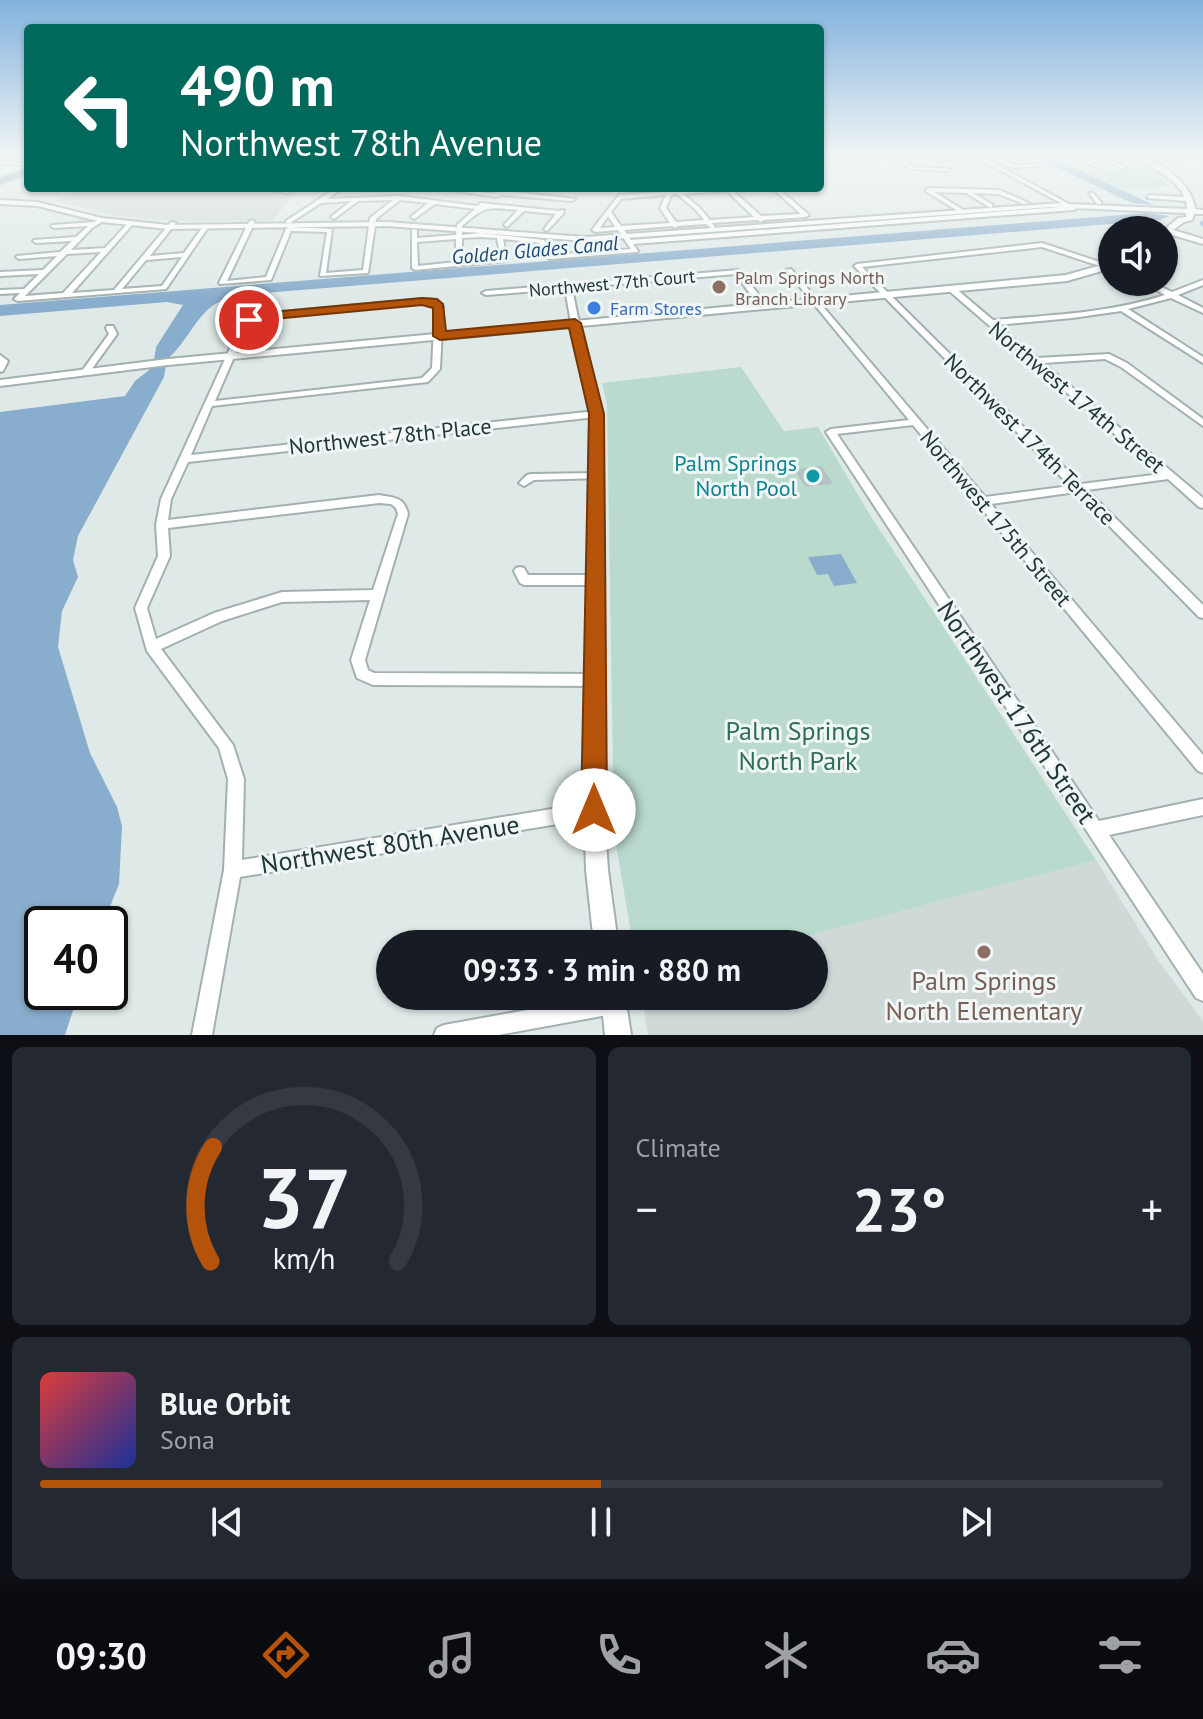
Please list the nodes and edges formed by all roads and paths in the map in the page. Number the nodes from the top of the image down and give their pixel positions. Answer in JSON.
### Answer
{"nodes":[{"id":1,"x":31,"y":203,"type":"edge"},
{"id":2,"x":48,"y":203,"type":"edge"},
{"id":3,"x":316,"y":203,"type":"edge"},
{"id":4,"x":352,"y":203,"type":"edge"},
{"id":5,"x":393,"y":203,"type":"edge"},
{"id":6,"x":432,"y":203,"type":"edge"},
{"id":7,"x":458,"y":203,"type":"edge"},
{"id":8,"x":489,"y":203,"type":"edge"},
{"id":9,"x":568,"y":203,"type":"edge"},
{"id":10,"x":615,"y":203,"type":"edge"},
{"id":11,"x":665,"y":203,"type":"edge"},
{"id":12,"x":691,"y":203,"type":"edge"},
{"id":13,"x":743,"y":203,"type":"edge"},
{"id":14,"x":793,"y":203,"type":"edge"},
{"id":15,"x":950,"y":203,"type":"edge"},
{"id":16,"x":987,"y":203,"type":"edge"},
{"id":17,"x":1022,"y":203,"type":"edge"},
{"id":18,"x":1032,"y":203,"type":"edge"},
{"id":19,"x":1061,"y":203,"type":"edge"},
{"id":20,"x":1094,"y":203,"type":"edge"},
{"id":21,"x":1102,"y":203,"type":"edge"},
{"id":22,"x":1167,"y":203,"type":"edge"},
{"id":23,"x":1064,"y":205,"type":"junction"},
{"id":24,"x":486,"y":206,"type":"junction"},
{"id":25,"x":991,"y":206,"type":"junction"},
{"id":26,"x":523,"y":209,"type":"junction"},
{"id":27,"x":960,"y":210,"type":"junction"},
{"id":28,"x":1167,"y":210,"type":"junction"},
{"id":29,"x":1192,"y":212,"type":"edge"},
{"id":30,"x":561,"y":213,"type":"junction"},
{"id":31,"x":609,"y":213,"type":"junction"},
{"id":32,"x":334,"y":217,"type":"dead end"},
{"id":33,"x":414,"y":217,"type":"dead end"},
{"id":34,"x":762,"y":221,"type":"junction"},
{"id":35,"x":98,"y":222,"type":"junction"},
{"id":36,"x":373,"y":222,"type":"junction"},
{"id":37,"x":823,"y":223,"type":"junction"},
{"id":38,"x":130,"y":224,"type":"junction"},
{"id":39,"x":250,"y":224,"type":"junction"},
{"id":40,"x":170,"y":225,"type":"junction"},
{"id":41,"x":507,"y":225,"type":"dead end"},
{"id":42,"x":710,"y":225,"type":"junction"},
{"id":43,"x":54,"y":226,"type":"dead end"},
{"id":44,"x":206,"y":226,"type":"junction"},
{"id":45,"x":288,"y":226,"type":"junction"},
{"id":46,"x":675,"y":226,"type":"junction"},
{"id":47,"x":752,"y":228,"type":"junction"},
{"id":48,"x":547,"y":229,"type":"dead end"},
{"id":49,"x":414,"y":230,"type":"dead end"},
{"id":50,"x":461,"y":230,"type":"junction"},
{"id":51,"x":627,"y":236,"type":"junction"},
{"id":52,"x":1178,"y":236,"type":"edge"},
{"id":53,"x":500,"y":238,"type":"junction"},
{"id":54,"x":77,"y":239,"type":"junction"},
{"id":55,"x":415,"y":240,"type":"junction"},
{"id":56,"x":36,"y":241,"type":"dead end"},
{"id":57,"x":1203,"y":242,"type":"edge"},
{"id":58,"x":587,"y":243,"type":"dead end"},
{"id":59,"x":108,"y":250,"type":"junction"},
{"id":60,"x":62,"y":253,"type":"junction"},
{"id":61,"x":592,"y":254,"type":"junction"},
{"id":62,"x":186,"y":255,"type":"junction"},
{"id":63,"x":19,"y":257,"type":"dead end"},
{"id":64,"x":143,"y":258,"type":"junction"},
{"id":65,"x":1098,"y":263,"type":"edge"},
{"id":66,"x":459,"y":264,"type":"junction"},
{"id":67,"x":789,"y":270,"type":"dead end"},
{"id":68,"x":1098,"y":270,"type":"edge"},
{"id":69,"x":43,"y":272,"type":"junction"},
{"id":70,"x":0,"y":274,"type":"edge"},
{"id":71,"x":1203,"y":282,"type":"edge"},
{"id":72,"x":568,"y":286,"type":"junction"},
{"id":73,"x":951,"y":289,"type":"junction"},
{"id":74,"x":24,"y":291,"type":"junction"},
{"id":75,"x":0,"y":292,"type":"edge"},
{"id":76,"x":116,"y":292,"type":"junction"},
{"id":77,"x":486,"y":293,"type":"dead end"},
{"id":78,"x":886,"y":295,"type":"junction"},
{"id":79,"x":1178,"y":295,"type":"edge"},
{"id":80,"x":65,"y":296,"type":"junction"},
{"id":81,"x":1176,"y":296,"type":"joint"},
{"id":82,"x":816,"y":300,"type":"junction"},
{"id":83,"x":763,"y":306,"type":"junction"},
{"id":84,"x":1123,"y":309,"type":"junction"},
{"id":85,"x":1203,"y":311,"type":"edge"},
{"id":86,"x":575,"y":323,"type":"junction"},
{"id":87,"x":990,"y":323,"type":"junction"},
{"id":88,"x":110,"y":328,"type":"dead end"},
{"id":89,"x":440,"y":336,"type":"junction"},
{"id":90,"x":0,"y":357,"type":"edge"},
{"id":91,"x":231,"y":357,"type":"junction"},
{"id":92,"x":1036,"y":361,"type":"junction"},
{"id":93,"x":1203,"y":361,"type":"edge"},
{"id":94,"x":0,"y":369,"type":"edge"},
{"id":95,"x":86,"y":371,"type":"junction"},
{"id":96,"x":0,"y":383,"type":"edge"},
{"id":97,"x":210,"y":404,"type":"junction"},
{"id":98,"x":596,"y":414,"type":"junction"},
{"id":99,"x":916,"y":422,"type":"junction"},
{"id":100,"x":1203,"y":423,"type":"edge"},
{"id":101,"x":184,"y":459,"type":"junction"},
{"id":102,"x":596,"y":476,"type":"junction"},
{"id":103,"x":1169,"y":476,"type":"junction"},
{"id":104,"x":524,"y":483,"type":"dead end"},
{"id":105,"x":1079,"y":489,"type":"junction"},
{"id":106,"x":984,"y":501,"type":"junction"},
{"id":107,"x":1203,"y":504,"type":"edge"},
{"id":108,"x":162,"y":525,"type":"junction"},
{"id":109,"x":520,"y":571,"type":"dead end"},
{"id":110,"x":595,"y":580,"type":"junction"},
{"id":111,"x":378,"y":595,"type":"junction"},
{"id":112,"x":1203,"y":613,"type":"edge"},
{"id":113,"x":152,"y":647,"type":"junction"},
{"id":114,"x":595,"y":680,"type":"junction"},
{"id":115,"x":1203,"y":766,"type":"edge"},
{"id":116,"x":1203,"y":807,"type":"edge"},
{"id":117,"x":594,"y":810,"type":"junction"},
{"id":118,"x":1095,"y":830,"type":"junction"},
{"id":119,"x":233,"y":870,"type":"junction"},
{"id":120,"x":604,"y":930,"type":"edge"},
{"id":121,"x":1203,"y":991,"type":"edge"},
{"id":122,"x":565,"y":1010,"type":"edge"},
{"id":123,"x":615,"y":1010,"type":"edge"},
{"id":124,"x":202,"y":1035,"type":"edge"},
{"id":125,"x":444,"y":1035,"type":"edge"},
{"id":126,"x":618,"y":1035,"type":"edge"}],
"edges":[{"from":1,"to":35,"type":"street"},
{"from":2,"to":40,"type":"street"},
{"from":3,"to":45,"type":"street"},
{"from":4,"to":32,"type":"street"},
{"from":5,"to":36,"type":"street"},
{"from":6,"to":33,"type":"street"},
{"from":7,"to":24,"type":"street"},
{"from":8,"to":24,"type":"street"},
{"from":9,"to":30,"type":"street"},
{"from":10,"to":31,"type":"street"},
{"from":11,"to":46,"type":"street"},
{"from":12,"to":42,"type":"street"},
{"from":13,"to":34,"type":"street"},
{"from":14,"to":34,"type":"street"},
{"from":15,"to":27,"type":"street"},
{"from":16,"to":25,"type":"street"},
{"from":17,"to":25,"type":"street"},
{"from":18,"to":23,"type":"street"},
{"from":19,"to":23,"type":"street"},
{"from":20,"to":23,"type":"street"},
{"from":21,"to":28,"type":"street"},
{"from":22,"to":29,"type":"street"},
{"from":23,"to":27,"type":"street"},
{"from":23,"to":28,"type":"street"},
{"from":23,"to":37,"type":"street"},
{"from":24,"to":26,"type":"street"},
{"from":24,"to":50,"type":"street"},
{"from":25,"to":27,"type":"street"},
{"from":26,"to":30,"type":"street"},
{"from":26,"to":41,"type":"street"},
{"from":27,"to":37,"type":"street"},
{"from":28,"to":29,"type":"street"},
{"from":30,"to":48,"type":"street"},
{"from":31,"to":51,"type":"street"},
{"from":31,"to":51,"type":"street"},
{"from":34,"to":37,"type":"street"},
{"from":34,"to":42,"type":"street"},
{"from":34,"to":47,"type":"street"},
{"from":35,"to":38,"type":"street"},
{"from":35,"to":43,"type":"street"},
{"from":35,"to":54,"type":"street"},
{"from":36,"to":39,"type":"street"},
{"from":36,"to":45,"type":"street"},
{"from":36,"to":45,"type":"street"},
{"from":36,"to":50,"type":"street"},
{"from":37,"to":47,"type":"street"},
{"from":37,"to":51,"type":"street"},
{"from":38,"to":40,"type":"street"},
{"from":38,"to":59,"type":"street"},
{"from":39,"to":40,"type":"street"},
{"from":39,"to":44,"type":"street"},
{"from":39,"to":45,"type":"street"},
{"from":39,"to":45,"type":"street"},
{"from":40,"to":44,"type":"street"},
{"from":40,"to":64,"type":"street"},
{"from":42,"to":46,"type":"street"},
{"from":42,"to":51,"type":"street"},
{"from":44,"to":62,"type":"street"},
{"from":46,"to":51,"type":"street"},
{"from":47,"to":51,"type":"street"},
{"from":49,"to":55,"type":"street"},
{"from":50,"to":51,"type":"street"},
{"from":50,"to":53,"type":"street"},
{"from":50,"to":55,"type":"street"},
{"from":50,"to":66,"type":"street"},
{"from":51,"to":61,"type":"street"},
{"from":52,"to":57,"type":"street"},
{"from":53,"to":61,"type":"street"},
{"from":53,"to":66,"type":"street"},
{"from":54,"to":56,"type":"street"},
{"from":54,"to":60,"type":"street"},
{"from":55,"to":66,"type":"street"},
{"from":58,"to":61,"type":"street"},
{"from":59,"to":60,"type":"street"},
{"from":59,"to":80,"type":"street"},
{"from":60,"to":63,"type":"street"},
{"from":60,"to":69,"type":"street"},
{"from":62,"to":64,"type":"street"},
{"from":62,"to":76,"type":"street"},
{"from":64,"to":76,"type":"street"},
{"from":65,"to":78,"type":"street","name":"Northwest 174th Terrace"},
{"from":67,"to":82,"type":"street","name":"Northwest 175th Street"},
{"from":68,"to":73,"type":"street"},
{"from":69,"to":70,"type":"street"},
{"from":69,"to":74,"type":"street"},
{"from":71,"to":79,"type":"street"},
{"from":72,"to":77,"type":"street","name":"Northwest 77th Court"},
{"from":72,"to":83,"type":"street","name":"Northwest 77th Court"},
{"from":72,"to":86,"type":"street"},
{"from":73,"to":78,"type":"street"},
{"from":73,"to":87,"type":"street","name":"Northwest 174th Street"},
{"from":74,"to":75,"type":"street"},
{"from":74,"to":80,"type":"street"},
{"from":76,"to":80,"type":"street"},
{"from":78,"to":82,"type":"street"},
{"from":78,"to":105,"type":"street","name":"Northwest 174th Terrace"},
{"from":81,"to":84,"type":"street"},
{"from":81,"to":85,"type":"street"},
{"from":82,"to":83,"type":"street"},
{"from":82,"to":99,"type":"street","name":"Northwest 175th Street"},
{"from":83,"to":86,"type":"street"},
{"from":84,"to":87,"type":"street"},
{"from":84,"to":93,"type":"street"},
{"from":86,"to":89,"type":"street"},
{"from":86,"to":98,"type":"street"},
{"from":87,"to":92,"type":"street","name":"Northwest 174th Street"},
{"from":88,"to":95,"type":"street"},
{"from":89,"to":91,"type":"street"},
{"from":89,"to":91,"type":"street"},
{"from":89,"to":97,"type":"street"},
{"from":90,"to":94,"type":"street"},
{"from":91,"to":95,"type":"street"},
{"from":91,"to":97,"type":"street"},
{"from":92,"to":100,"type":"street"},
{"from":92,"to":103,"type":"street","name":"Northwest 174th Street"},
{"from":95,"to":96,"type":"street"},
{"from":97,"to":101,"type":"street"},
{"from":98,"to":101,"type":"street","name":"Northwest 78th Place"},
{"from":98,"to":102,"type":"street"},
{"from":99,"to":106,"type":"street","name":"Northwest 175th Street"},
{"from":99,"to":118,"type":"street","name":"Northwest 176th Street"},
{"from":101,"to":108,"type":"street"},
{"from":102,"to":104,"type":"street"},
{"from":102,"to":110,"type":"street"},
{"from":103,"to":105,"type":"street"},
{"from":103,"to":107,"type":"street","name":"Northwest 174th Street"},
{"from":105,"to":106,"type":"street"},
{"from":105,"to":112,"type":"street","name":"Northwest 174th Terrace"},
{"from":106,"to":115,"type":"street","name":"Northwest 175th Street"},
{"from":108,"to":111,"type":"street"},
{"from":108,"to":113,"type":"street"},
{"from":109,"to":110,"type":"street"},
{"from":110,"to":114,"type":"street"},
{"from":111,"to":113,"type":"street"},
{"from":111,"to":114,"type":"street"},
{"from":113,"to":119,"type":"street"},
{"from":114,"to":117,"type":"street"},
{"from":116,"to":118,"type":"street"},
{"from":117,"to":119,"type":"street","name":"Northwest 80th Avenue"},
{"from":117,"to":120,"type":"street"},
{"from":118,"to":121,"type":"street","name":"Northwest 176th Street"},
{"from":119,"to":124,"type":"street"},
{"from":122,"to":125,"type":"street"},
{"from":123,"to":126,"type":"street"}]}
